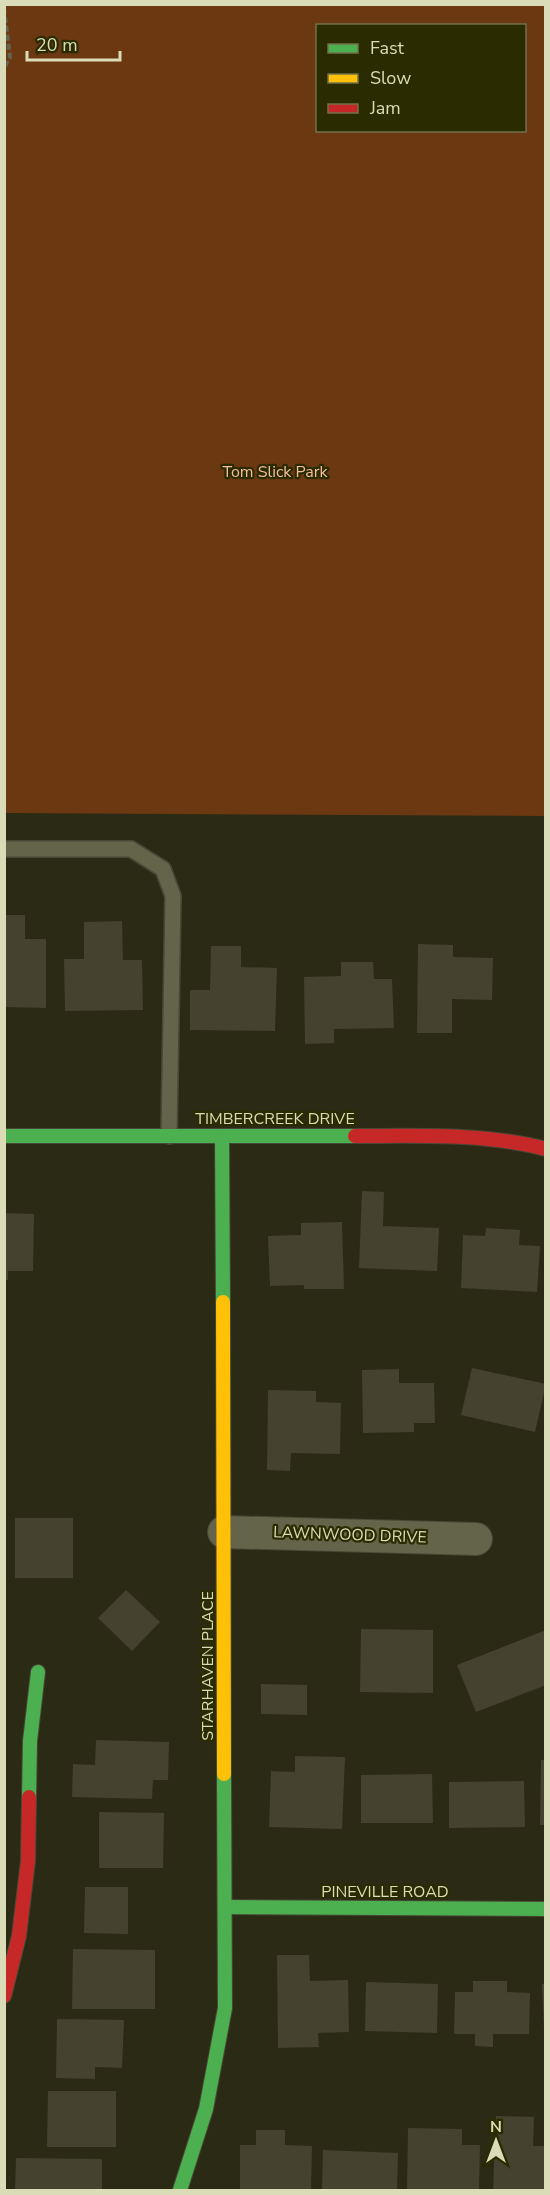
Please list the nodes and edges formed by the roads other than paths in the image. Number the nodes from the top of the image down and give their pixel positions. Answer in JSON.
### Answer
{"nodes":[{"id":1,"x":4,"y":849,"type":"edge"},
{"id":2,"x":4,"y":1136,"type":"edge"},
{"id":3,"x":169,"y":1136,"type":"junction"},
{"id":4,"x":222,"y":1136,"type":"junction"},
{"id":5,"x":546,"y":1149,"type":"edge"},
{"id":6,"x":224,"y":1532,"type":"junction"},
{"id":7,"x":476,"y":1539,"type":"dead end"},
{"id":8,"x":38,"y":1672,"type":"dead end"},
{"id":9,"x":225,"y":1907,"type":"junction"},
{"id":10,"x":546,"y":1910,"type":"edge"},
{"id":11,"x":4,"y":1996,"type":"edge"},
{"id":12,"x":180,"y":2190,"type":"edge"}],
"edges":[{"from":1,"to":3,"type":"lane"},
{"from":2,"to":3,"type":"street","name":"TIMBERCREEK DRIVE"},
{"from":3,"to":4,"type":"street","name":"TIMBERCREEK DRIVE"},
{"from":4,"to":5,"type":"street","name":"TIMBERCREEK DRIVE"},
{"from":4,"to":6,"type":"street","name":"STARHAVEN PLACE"},
{"from":6,"to":7,"type":"street","name":"LAWNWOOD DRIVE"},
{"from":6,"to":9,"type":"street","name":"STARHAVEN PLACE"},
{"from":8,"to":11,"type":"street"},
{"from":9,"to":10,"type":"street","name":"PINEVILLE ROAD"},
{"from":9,"to":12,"type":"street","name":"STARHAVEN PLACE"}]}
